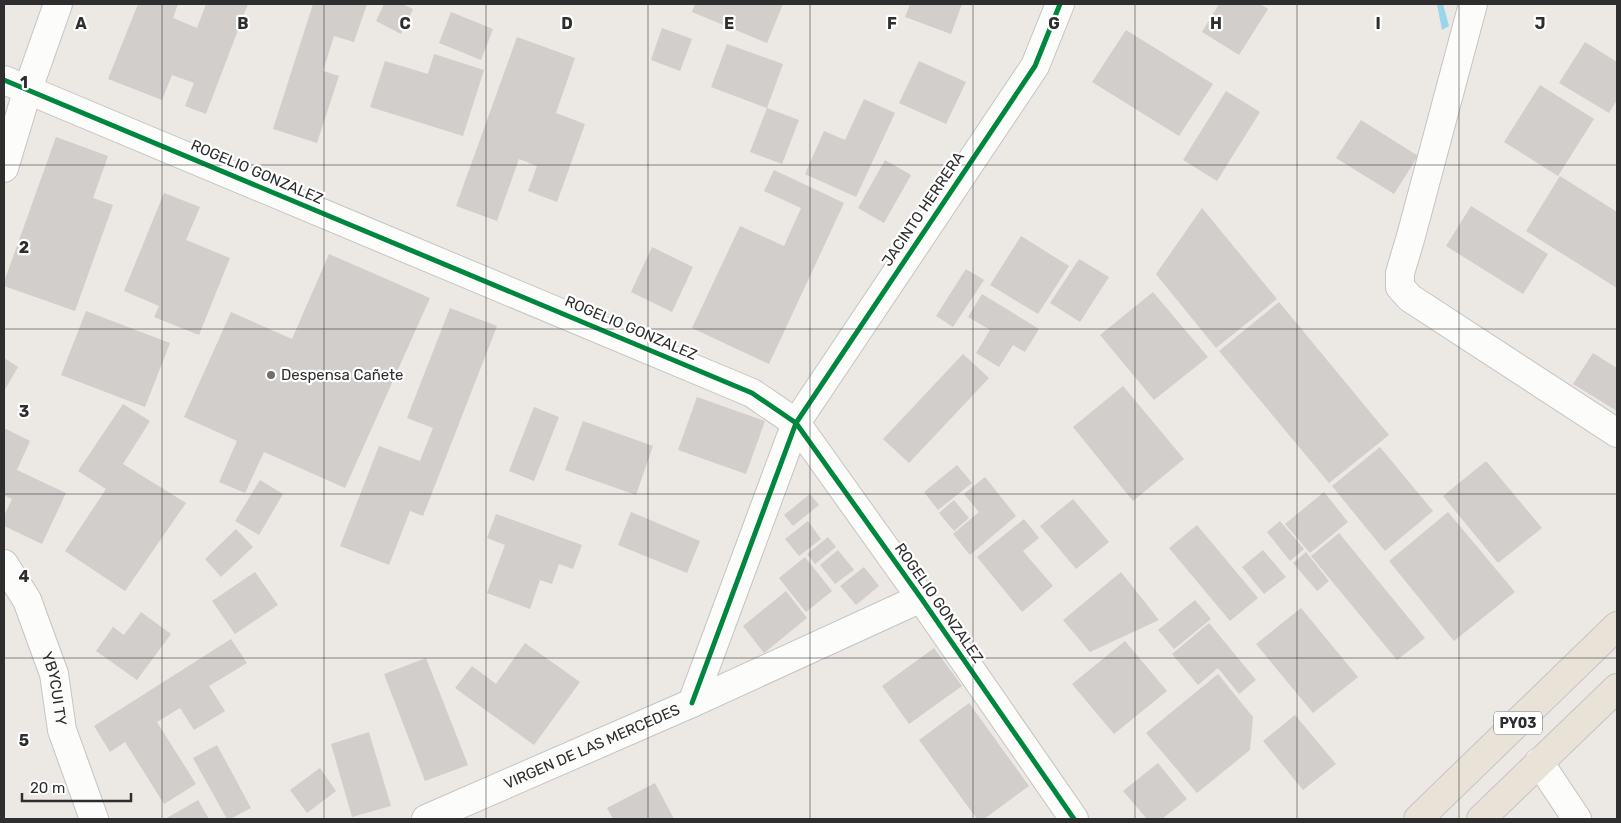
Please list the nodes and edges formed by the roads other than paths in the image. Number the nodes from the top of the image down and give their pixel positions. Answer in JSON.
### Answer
{"nodes":[{"id":1,"x":58,"y":4,"type":"edge"},
{"id":2,"x":1060,"y":4,"type":"edge"},
{"id":3,"x":1473,"y":4,"type":"edge"},
{"id":4,"x":16,"y":84,"type":"edge"},
{"id":5,"x":4,"y":168,"type":"edge"},
{"id":6,"x":796,"y":423,"type":"junction"},
{"id":7,"x":1617,"y":433,"type":"edge"},
{"id":8,"x":4,"y":564,"type":"edge"},
{"id":9,"x":921,"y":598,"type":"junction"},
{"id":10,"x":1617,"y":626,"type":"edge"},
{"id":11,"x":1617,"y":688,"type":"edge"},
{"id":12,"x":692,"y":703,"type":"junction"},
{"id":13,"x":1539,"y":762,"type":"junction"},
{"id":14,"x":94,"y":819,"type":"edge"},
{"id":15,"x":426,"y":819,"type":"edge"},
{"id":16,"x":1074,"y":819,"type":"edge"},
{"id":17,"x":1418,"y":819,"type":"edge"},
{"id":18,"x":1481,"y":819,"type":"edge"},
{"id":19,"x":1577,"y":819,"type":"edge"}],
"edges":[{"from":1,"to":4,"type":"street"},
{"from":2,"to":6,"type":"street","name":"JACINTO HERRERA"},
{"from":3,"to":7,"type":"street"},
{"from":4,"to":5,"type":"street"},
{"from":4,"to":6,"type":"street","name":"ROGELIO GONZALEZ"},
{"from":6,"to":9,"type":"street","name":"ROGELIO GONZALEZ"},
{"from":6,"to":12,"type":"street","name":"JACINTO HERRERA"},
{"from":8,"to":14,"type":"street","name":"YBYCUI TY"},
{"from":9,"to":12,"type":"street","name":"VIRGEN DE LAS MERCEDES"},
{"from":9,"to":16,"type":"street","name":"ROGELIO GONZALEZ"},
{"from":10,"to":17,"type":"highway","number":"PY03"},
{"from":11,"to":13,"type":"highway","number":"PY03"},
{"from":12,"to":15,"type":"street","name":"VIRGEN DE LAS MERCEDES"},
{"from":13,"to":18,"type":"highway","number":"PY03"},
{"from":13,"to":19,"type":"street"}]}
